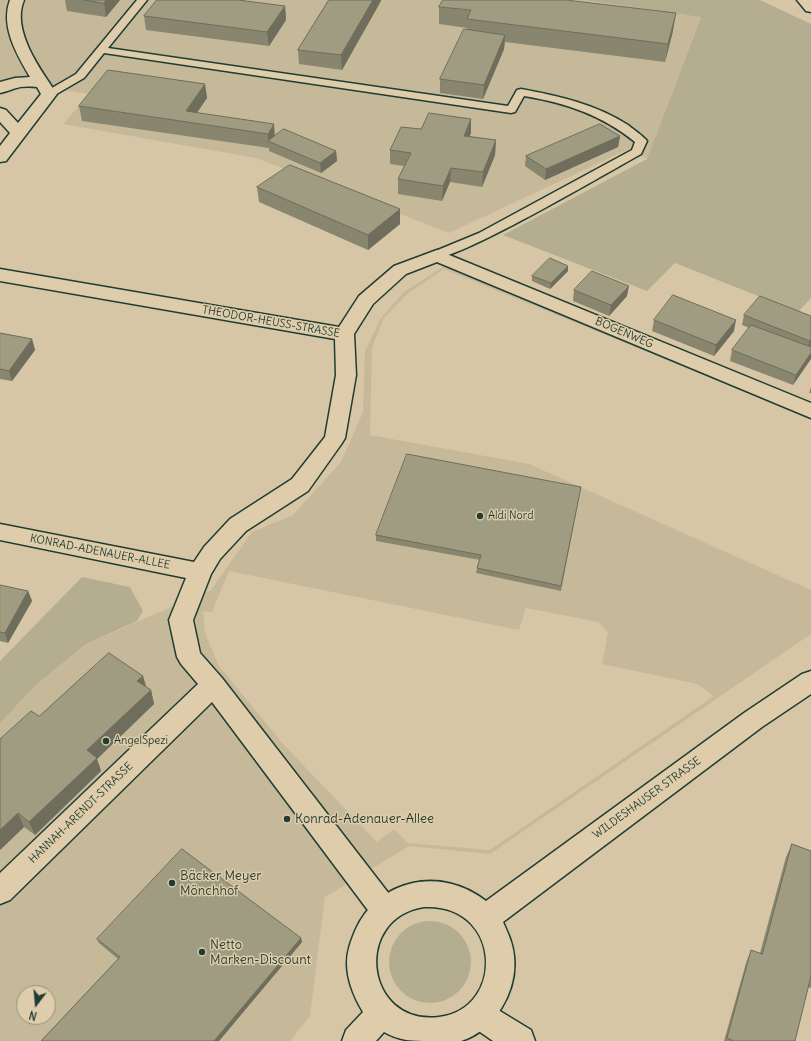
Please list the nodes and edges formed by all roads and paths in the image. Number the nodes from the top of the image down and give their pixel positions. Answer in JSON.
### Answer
{"nodes":[{"id":1,"x":17,"y":0,"type":"edge"},
{"id":2,"x":142,"y":0,"type":"edge"},
{"id":3,"x":804,"y":0,"type":"edge"},
{"id":4,"x":811,"y":2,"type":"edge"},
{"id":5,"x":811,"y":8,"type":"edge"},
{"id":6,"x":101,"y":50,"type":"junction"},
{"id":7,"x":0,"y":88,"type":"edge"},
{"id":8,"x":45,"y":88,"type":"junction"},
{"id":9,"x":0,"y":113,"type":"edge"},
{"id":10,"x":19,"y":134,"type":"junction"},
{"id":11,"x":0,"y":157,"type":"edge"},
{"id":12,"x":437,"y":255,"type":"junction"},
{"id":13,"x":0,"y":275,"type":"edge"},
{"id":14,"x":344,"y":334,"type":"junction"},
{"id":15,"x":811,"y":411,"type":"edge"},
{"id":16,"x":0,"y":532,"type":"edge"},
{"id":17,"x":200,"y":572,"type":"junction"},
{"id":18,"x":811,"y":681,"type":"edge"},
{"id":19,"x":214,"y":685,"type":"junction"},
{"id":20,"x":0,"y":891,"type":"edge"},
{"id":21,"x":383,"y":908,"type":"junction"},
{"id":22,"x":485,"y":918,"type":"junction"},
{"id":23,"x":381,"y":1012,"type":"junction"},
{"id":24,"x":480,"y":1015,"type":"junction"},
{"id":25,"x":357,"y":1041,"type":"edge"},
{"id":26,"x":520,"y":1041,"type":"edge"}],
"edges":[{"from":1,"to":8,"type":"main road"},
{"from":2,"to":6,"type":"lane"},
{"from":3,"to":4,"type":"main road"},
{"from":3,"to":5,"type":"main road"},
{"from":6,"to":8,"type":"lane"},
{"from":6,"to":12,"type":"lane"},
{"from":7,"to":8,"type":"main road"},
{"from":8,"to":10,"type":"main road"},
{"from":9,"to":10,"type":"main road"},
{"from":10,"to":11,"type":"main road"},
{"from":12,"to":14,"type":"main road"},
{"from":12,"to":15,"type":"main road","name":"BOGENWEG"},
{"from":13,"to":14,"type":"main road","name":"THEODOR-HEUSS-STRASSE"},
{"from":14,"to":17,"type":"main road","name":"THEODOR-HEUSS-STRASSE"},
{"from":16,"to":17,"type":"main road","name":"KONRAD-ADENAUER-ALLEE"},
{"from":17,"to":19,"type":"main road"},
{"from":18,"to":22,"type":"main road","name":"WILDESHAUSER STRASSE"},
{"from":19,"to":20,"type":"main road","name":"HANNAH-ARENDT-STRASSE"},
{"from":19,"to":21,"type":"main road"},
{"from":21,"to":22,"type":"main road"},
{"from":21,"to":23,"type":"main road"},
{"from":22,"to":24,"type":"main road"},
{"from":23,"to":24,"type":"main road"},
{"from":23,"to":25,"type":"main road"},
{"from":24,"to":26,"type":"main road"}]}
